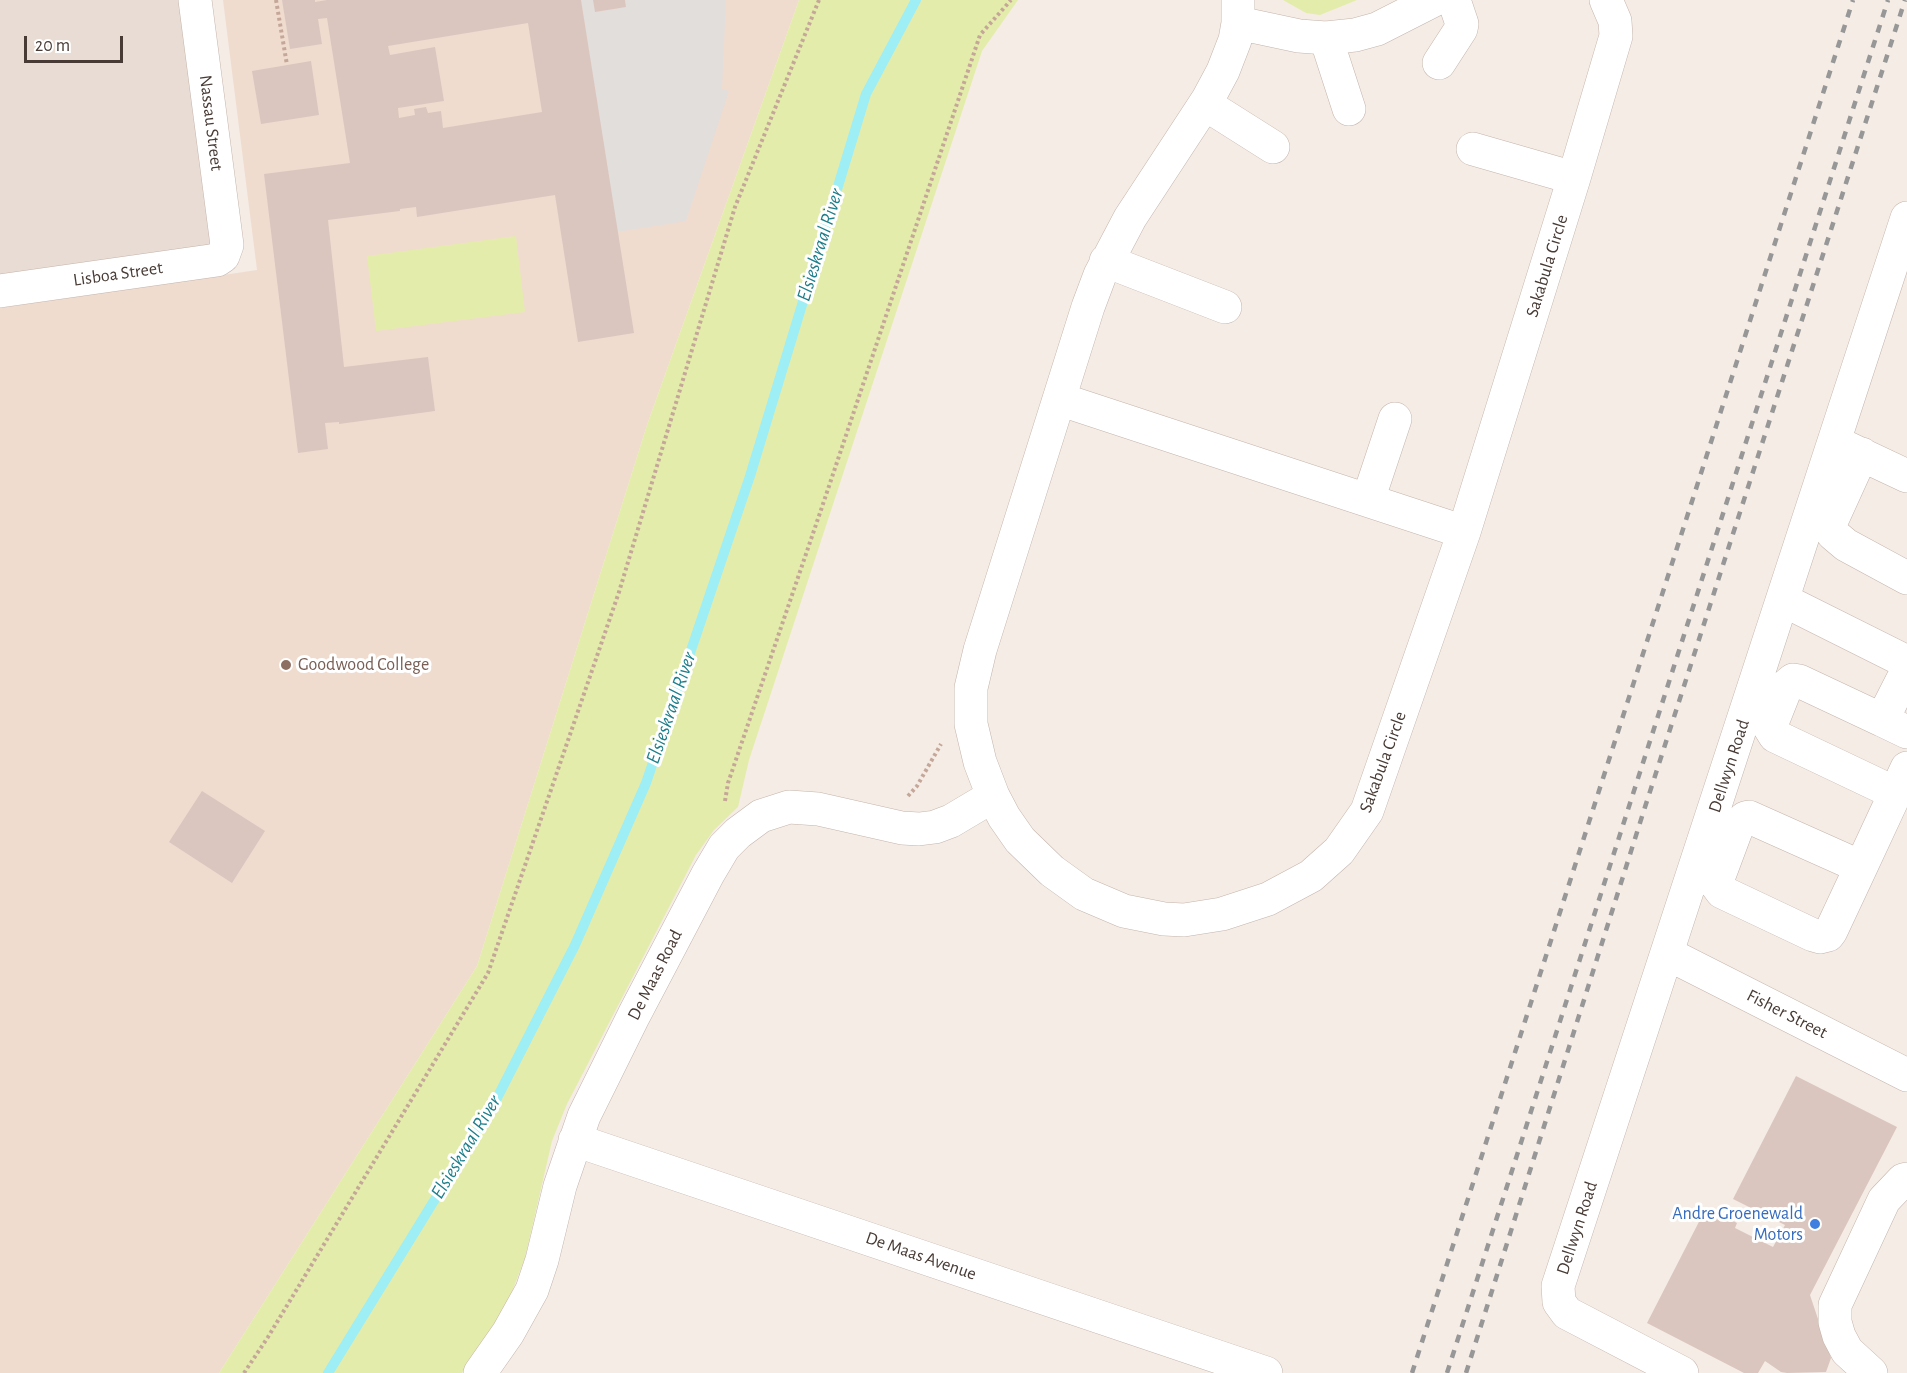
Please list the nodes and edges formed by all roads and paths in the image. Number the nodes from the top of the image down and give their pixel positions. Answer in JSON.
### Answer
{"nodes":[{"id":1,"x":195,"y":0,"type":"edge"},
{"id":2,"x":276,"y":0,"type":"edge"},
{"id":3,"x":819,"y":0,"type":"edge"},
{"id":4,"x":1011,"y":0,"type":"edge"},
{"id":5,"x":1434,"y":0,"type":"edge"},
{"id":6,"x":1454,"y":0,"type":"edge"},
{"id":7,"x":1606,"y":0,"type":"edge"},
{"id":8,"x":1238,"y":12,"type":"edge"},
{"id":9,"x":1326,"y":38,"type":"junction"},
{"id":10,"x":1439,"y":63,"type":"dead end"},
{"id":11,"x":286,"y":65,"type":"dead end"},
{"id":12,"x":1204,"y":104,"type":"junction"},
{"id":13,"x":1349,"y":109,"type":"dead end"},
{"id":14,"x":1273,"y":147,"type":"dead end"},
{"id":15,"x":1473,"y":149,"type":"dead end"},
{"id":16,"x":1574,"y":178,"type":"junction"},
{"id":17,"x":1905,"y":232,"type":"edge"},
{"id":18,"x":227,"y":245,"type":"joint"},
{"id":19,"x":1106,"y":261,"type":"junction"},
{"id":20,"x":0,"y":291,"type":"edge"},
{"id":21,"x":1225,"y":307,"type":"dead end"},
{"id":22,"x":1059,"y":399,"type":"junction"},
{"id":23,"x":1395,"y":419,"type":"dead end"},
{"id":24,"x":1848,"y":448,"type":"junction"},
{"id":25,"x":1907,"y":476,"type":"edge"},
{"id":26,"x":1368,"y":500,"type":"junction"},
{"id":27,"x":1464,"y":532,"type":"junction"},
{"id":28,"x":1907,"y":578,"type":"edge"},
{"id":29,"x":1783,"y":600,"type":"junction"},
{"id":30,"x":1907,"y":662,"type":"edge"},
{"id":31,"x":1907,"y":672,"type":"edge"},
{"id":32,"x":1895,"y":726,"type":"edge"},
{"id":33,"x":945,"y":736,"type":"dead end"},
{"id":34,"x":1901,"y":780,"type":"edge"},
{"id":35,"x":993,"y":796,"type":"junction"},
{"id":36,"x":902,"y":804,"type":"dead end"},
{"id":37,"x":724,"y":806,"type":"dead end"},
{"id":38,"x":1861,"y":867,"type":"dead end"},
{"id":39,"x":1668,"y":954,"type":"junction"},
{"id":40,"x":1907,"y":1075,"type":"edge"},
{"id":41,"x":575,"y":1140,"type":"junction"},
{"id":42,"x":1907,"y":1179,"type":"edge"},
{"id":43,"x":244,"y":1373,"type":"edge"},
{"id":44,"x":480,"y":1373,"type":"edge"},
{"id":45,"x":1266,"y":1373,"type":"edge"},
{"id":46,"x":1682,"y":1373,"type":"edge"},
{"id":47,"x":1871,"y":1373,"type":"edge"}],
"edges":[{"from":1,"to":18,"type":"street","name":"Nassau Street"},
{"from":2,"to":11,"type":"path"},
{"from":3,"to":43,"type":"path"},
{"from":4,"to":37,"type":"path"},
{"from":5,"to":9,"type":"street","name":"Sakabula Circle"},
{"from":6,"to":10,"type":"street"},
{"from":7,"to":16,"type":"street","name":"Sakabula Circle"},
{"from":8,"to":9,"type":"street","name":"Sakabula Circle"},
{"from":8,"to":12,"type":"street","name":"Sakabula Circle"},
{"from":9,"to":13,"type":"street"},
{"from":12,"to":14,"type":"street"},
{"from":12,"to":19,"type":"street","name":"Sakabula Circle"},
{"from":15,"to":16,"type":"street"},
{"from":16,"to":27,"type":"street","name":"Sakabula Circle"},
{"from":17,"to":24,"type":"street","name":"Dellwyn Road"},
{"from":18,"to":20,"type":"street","name":"Lisboa Street"},
{"from":19,"to":21,"type":"street"},
{"from":19,"to":22,"type":"street","name":"Sakabula Circle"},
{"from":22,"to":26,"type":"street"},
{"from":22,"to":35,"type":"street","name":"Sakabula Circle"},
{"from":23,"to":26,"type":"street"},
{"from":24,"to":25,"type":"street"},
{"from":24,"to":28,"type":"street"},
{"from":24,"to":29,"type":"street","name":"Dellwyn Road"},
{"from":26,"to":27,"type":"street"},
{"from":27,"to":35,"type":"street","name":"Sakabula Circle"},
{"from":29,"to":30,"type":"street"},
{"from":29,"to":39,"type":"street","name":"Dellwyn Road"},
{"from":31,"to":32,"type":"street"},
{"from":32,"to":34,"type":"street"},
{"from":33,"to":36,"type":"path"},
{"from":34,"to":38,"type":"street"},
{"from":35,"to":41,"type":"street","name":"De Maas Road"},
{"from":39,"to":40,"type":"street","name":"Fisher Street"},
{"from":39,"to":46,"type":"street","name":"Dellwyn Road"},
{"from":41,"to":44,"type":"street","name":"De Maas Road"},
{"from":41,"to":45,"type":"street","name":"De Maas Avenue"},
{"from":42,"to":47,"type":"street"}]}
